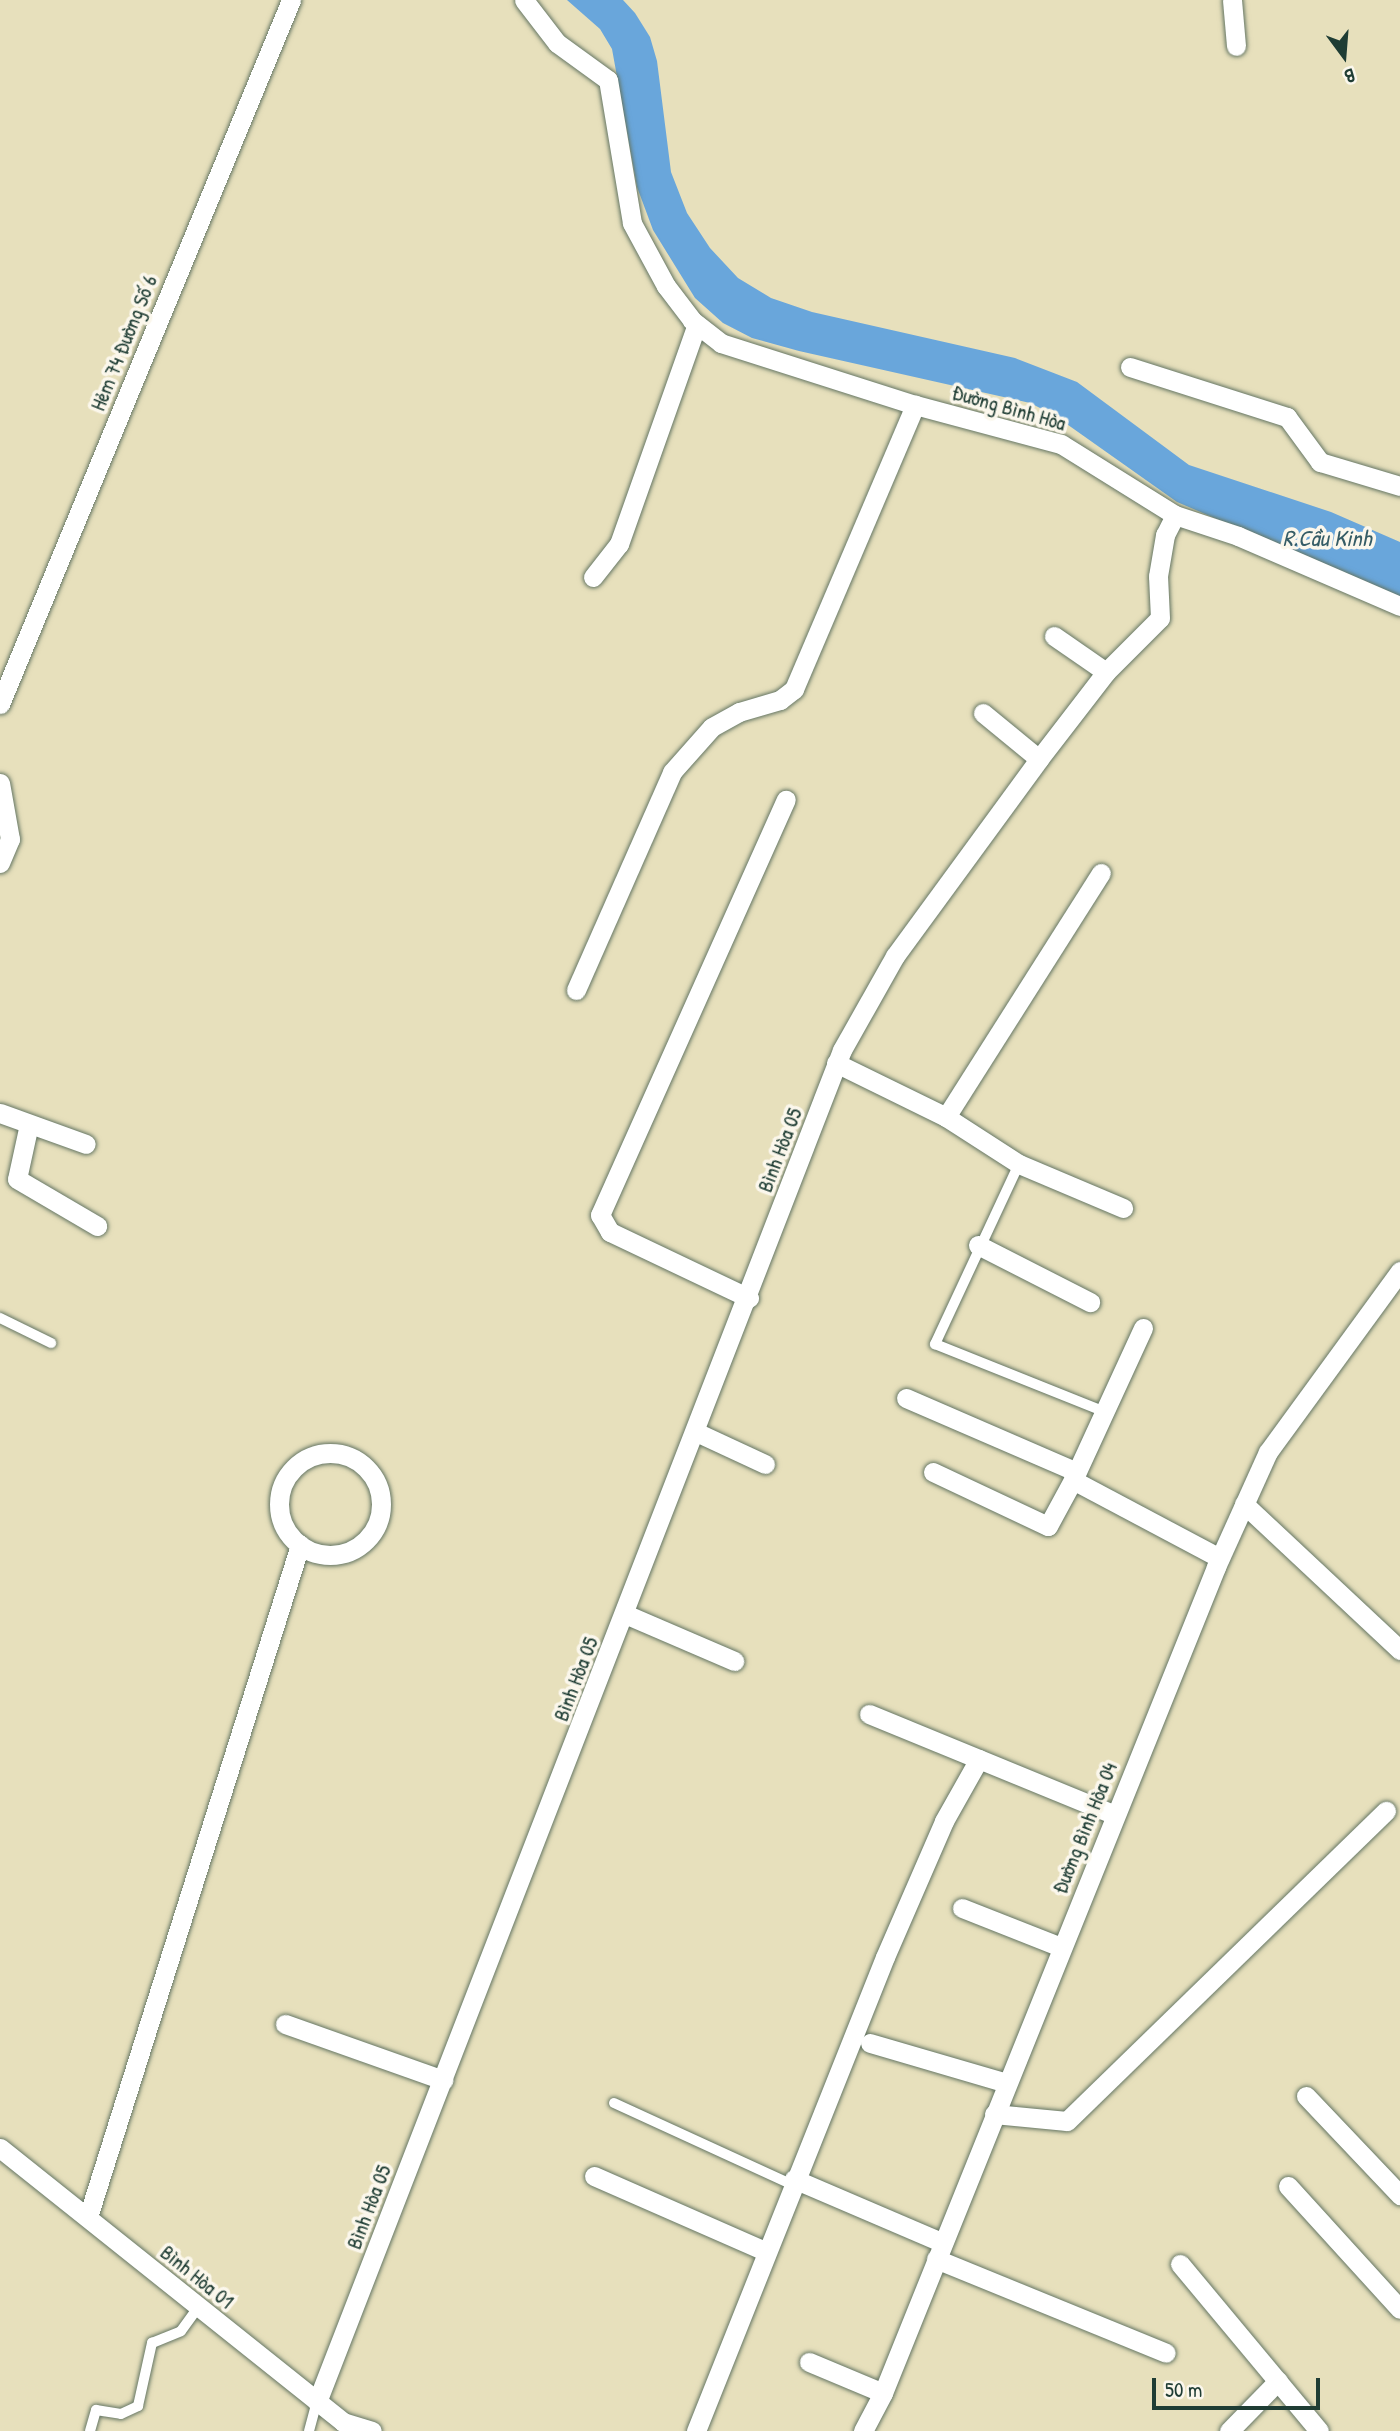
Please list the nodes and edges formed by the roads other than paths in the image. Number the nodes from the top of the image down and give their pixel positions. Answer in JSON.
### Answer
{"nodes":[{"id":1,"x":291,"y":0,"type":"edge"},
{"id":2,"x":524,"y":0,"type":"edge"},
{"id":3,"x":1232,"y":0,"type":"edge"},
{"id":4,"x":1236,"y":46,"type":"dead end"},
{"id":5,"x":697,"y":324,"type":"junction"},
{"id":6,"x":1130,"y":367,"type":"dead end"},
{"id":7,"x":915,"y":405,"type":"junction"},
{"id":8,"x":1400,"y":486,"type":"edge"},
{"id":9,"x":1175,"y":515,"type":"junction"},
{"id":10,"x":593,"y":577,"type":"dead end"},
{"id":11,"x":1400,"y":606,"type":"edge"},
{"id":12,"x":1054,"y":636,"type":"dead end"},
{"id":13,"x":1106,"y":672,"type":"junction"},
{"id":14,"x":0,"y":704,"type":"edge"},
{"id":15,"x":983,"y":713,"type":"dead end"},
{"id":16,"x":1039,"y":759,"type":"junction"},
{"id":17,"x":0,"y":783,"type":"edge"},
{"id":18,"x":786,"y":800,"type":"dead end"},
{"id":19,"x":0,"y":863,"type":"edge"},
{"id":20,"x":1101,"y":873,"type":"dead end"},
{"id":21,"x":576,"y":990,"type":"dead end"},
{"id":22,"x":836,"y":1063,"type":"junction"},
{"id":23,"x":0,"y":1113,"type":"edge"},
{"id":24,"x":946,"y":1116,"type":"junction"},
{"id":25,"x":29,"y":1124,"type":"junction"},
{"id":26,"x":86,"y":1144,"type":"dead end"},
{"id":27,"x":1019,"y":1164,"type":"junction"},
{"id":28,"x":1123,"y":1208,"type":"dead end"},
{"id":29,"x":97,"y":1226,"type":"dead end"},
{"id":30,"x":978,"y":1245,"type":"junction"},
{"id":31,"x":1400,"y":1271,"type":"edge"},
{"id":32,"x":749,"y":1297,"type":"junction"},
{"id":33,"x":1090,"y":1303,"type":"dead end"},
{"id":34,"x":0,"y":1318,"type":"edge"},
{"id":35,"x":1143,"y":1328,"type":"dead end"},
{"id":36,"x":51,"y":1343,"type":"dead end"},
{"id":37,"x":906,"y":1398,"type":"dead end"},
{"id":38,"x":1105,"y":1412,"type":"junction"},
{"id":39,"x":696,"y":1432,"type":"junction"},
{"id":40,"x":765,"y":1464,"type":"dead end"},
{"id":41,"x":933,"y":1472,"type":"dead end"},
{"id":42,"x":1075,"y":1476,"type":"junction"},
{"id":43,"x":1244,"y":1504,"type":"junction"},
{"id":44,"x":300,"y":1545,"type":"junction"},
{"id":45,"x":1220,"y":1558,"type":"junction"},
{"id":46,"x":625,"y":1614,"type":"junction"},
{"id":47,"x":1400,"y":1650,"type":"edge"},
{"id":48,"x":734,"y":1661,"type":"dead end"},
{"id":49,"x":870,"y":1714,"type":"dead end"},
{"id":50,"x":979,"y":1759,"type":"junction"},
{"id":51,"x":1386,"y":1811,"type":"dead end"},
{"id":52,"x":1115,"y":1815,"type":"junction"},
{"id":53,"x":962,"y":1908,"type":"dead end"},
{"id":54,"x":1061,"y":1947,"type":"junction"},
{"id":55,"x":285,"y":2024,"type":"dead end"},
{"id":56,"x":870,"y":2043,"type":"dead end"},
{"id":57,"x":443,"y":2080,"type":"junction"},
{"id":58,"x":1007,"y":2083,"type":"junction"},
{"id":59,"x":1306,"y":2096,"type":"dead end"},
{"id":60,"x":614,"y":2103,"type":"dead end"},
{"id":61,"x":994,"y":2114,"type":"junction"},
{"id":62,"x":0,"y":2148,"type":"edge"},
{"id":63,"x":594,"y":2176,"type":"dead end"},
{"id":64,"x":793,"y":2181,"type":"junction"},
{"id":65,"x":1288,"y":2186,"type":"dead end"},
{"id":66,"x":1400,"y":2194,"type":"edge"},
{"id":67,"x":88,"y":2217,"type":"junction"},
{"id":68,"x":765,"y":2251,"type":"junction"},
{"id":69,"x":940,"y":2251,"type":"junction"},
{"id":70,"x":1180,"y":2264,"type":"dead end"},
{"id":71,"x":198,"y":2308,"type":"junction"},
{"id":72,"x":1400,"y":2309,"type":"edge"},
{"id":73,"x":1166,"y":2353,"type":"dead end"},
{"id":74,"x":809,"y":2362,"type":"dead end"},
{"id":75,"x":1278,"y":2381,"type":"junction"},
{"id":76,"x":883,"y":2393,"type":"junction"},
{"id":77,"x":317,"y":2402,"type":"junction"},
{"id":78,"x":90,"y":2431,"type":"edge"},
{"id":79,"x":309,"y":2431,"type":"edge"},
{"id":80,"x":372,"y":2431,"type":"edge"},
{"id":81,"x":696,"y":2431,"type":"edge"},
{"id":82,"x":863,"y":2431,"type":"edge"},
{"id":83,"x":1229,"y":2431,"type":"edge"},
{"id":84,"x":1319,"y":2431,"type":"edge"}],
"edges":[{"from":1,"to":14,"type":"street","name":"Hẻm 74 Đường Số 6"},
{"from":2,"to":5,"type":"street","name":"Đường Bình Hòa"},
{"from":3,"to":4,"type":"street"},
{"from":5,"to":7,"type":"street","name":"Đường Bình Hòa"},
{"from":5,"to":10,"type":"street"},
{"from":6,"to":8,"type":"street"},
{"from":7,"to":9,"type":"street","name":"Đường Bình Hòa"},
{"from":7,"to":21,"type":"street"},
{"from":9,"to":11,"type":"street","name":"Đường Bình Hòa"},
{"from":9,"to":13,"type":"street"},
{"from":12,"to":13,"type":"street"},
{"from":13,"to":16,"type":"street"},
{"from":15,"to":16,"type":"street"},
{"from":16,"to":22,"type":"street","name":"Bình Hòa 05"},
{"from":17,"to":19,"type":"street"},
{"from":18,"to":32,"type":"street"},
{"from":20,"to":24,"type":"street"},
{"from":22,"to":24,"type":"street"},
{"from":22,"to":32,"type":"street","name":"Bình Hòa 05"},
{"from":23,"to":25,"type":"street"},
{"from":24,"to":27,"type":"street"},
{"from":25,"to":26,"type":"street"},
{"from":25,"to":29,"type":"street"},
{"from":27,"to":28,"type":"street"},
{"from":27,"to":30,"type":"lane"},
{"from":30,"to":33,"type":"street"},
{"from":30,"to":38,"type":"lane"},
{"from":31,"to":43,"type":"street","name":"Đường Bình Hòa 04"},
{"from":32,"to":39,"type":"street","name":"Bình Hòa 05"},
{"from":34,"to":36,"type":"lane"},
{"from":35,"to":38,"type":"street"},
{"from":37,"to":42,"type":"street"},
{"from":38,"to":42,"type":"street"},
{"from":39,"to":40,"type":"street"},
{"from":39,"to":46,"type":"street","name":"Bình Hòa 05"},
{"from":41,"to":42,"type":"street"},
{"from":42,"to":45,"type":"street"},
{"from":43,"to":45,"type":"street","name":"Đường Bình Hòa 04"},
{"from":43,"to":47,"type":"street"},
{"from":44,"to":44,"type":"street"},
{"from":44,"to":67,"type":"street"},
{"from":45,"to":52,"type":"street","name":"Đường Bình Hòa 04"},
{"from":46,"to":48,"type":"street"},
{"from":46,"to":57,"type":"street","name":"Bình Hòa 05"},
{"from":49,"to":50,"type":"street"},
{"from":50,"to":52,"type":"street"},
{"from":50,"to":64,"type":"street"},
{"from":51,"to":61,"type":"street"},
{"from":52,"to":54,"type":"street","name":"Đường Bình Hòa 04"},
{"from":53,"to":54,"type":"street"},
{"from":54,"to":58,"type":"street","name":"Đường Bình Hòa 04"},
{"from":55,"to":57,"type":"street"},
{"from":56,"to":58,"type":"street"},
{"from":57,"to":77,"type":"street","name":"Bình Hòa 05"},
{"from":58,"to":61,"type":"street","name":"Đường Bình Hòa 04"},
{"from":59,"to":66,"type":"street"},
{"from":60,"to":64,"type":"lane"},
{"from":61,"to":69,"type":"street","name":"Đường Bình Hòa 04"},
{"from":62,"to":67,"type":"street","name":"Bình Hòa 01"},
{"from":63,"to":68,"type":"street"},
{"from":64,"to":68,"type":"street"},
{"from":64,"to":69,"type":"street"},
{"from":65,"to":72,"type":"street"},
{"from":67,"to":71,"type":"street","name":"Bình Hòa 01"},
{"from":68,"to":81,"type":"street"},
{"from":69,"to":73,"type":"street"},
{"from":69,"to":76,"type":"street","name":"Đường Bình Hòa 04"},
{"from":70,"to":75,"type":"street"},
{"from":71,"to":77,"type":"street","name":"Bình Hòa 01"},
{"from":71,"to":78,"type":"lane"},
{"from":74,"to":76,"type":"street"},
{"from":75,"to":83,"type":"street"},
{"from":75,"to":84,"type":"street"},
{"from":76,"to":82,"type":"street","name":"Đường Bình Hòa 04"},
{"from":77,"to":79,"type":"lane"},
{"from":77,"to":80,"type":"street","name":"Bình Hòa 01"}]}
